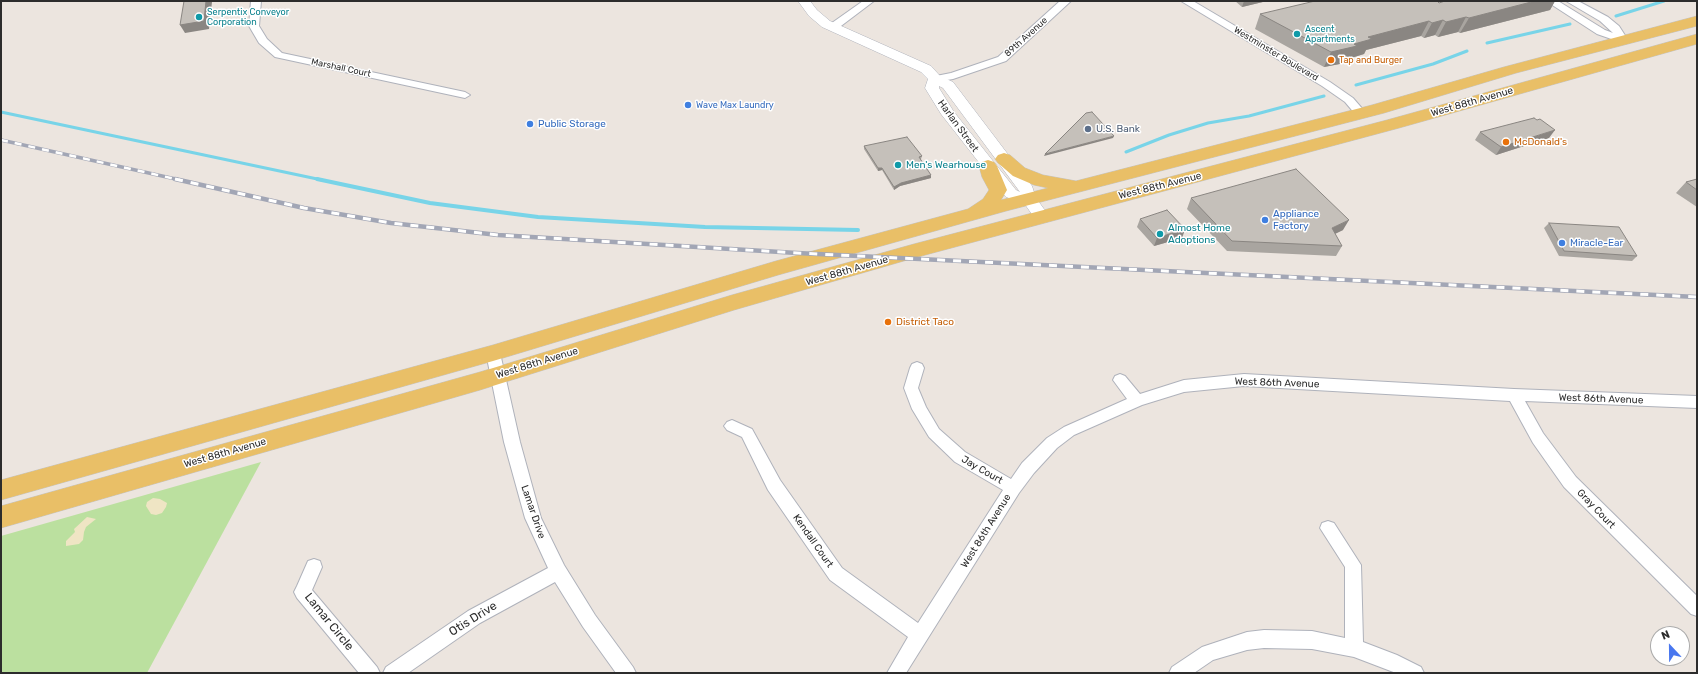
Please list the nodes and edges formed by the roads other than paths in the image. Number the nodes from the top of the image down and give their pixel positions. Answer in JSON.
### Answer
{"nodes":[{"id":1,"x":256,"y":1,"type":"edge"},
{"id":2,"x":804,"y":1,"type":"edge"},
{"id":3,"x":869,"y":1,"type":"edge"},
{"id":4,"x":1066,"y":1,"type":"edge"},
{"id":5,"x":1186,"y":1,"type":"edge"},
{"id":6,"x":1551,"y":1,"type":"edge"},
{"id":7,"x":1571,"y":1,"type":"edge"},
{"id":8,"x":1697,"y":21,"type":"edge"},
{"id":9,"x":832,"y":27,"type":"junction"},
{"id":10,"x":1697,"y":39,"type":"edge"},
{"id":11,"x":1623,"y":40,"type":"junction"},
{"id":12,"x":935,"y":79,"type":"junction"},
{"id":13,"x":465,"y":94,"type":"dead end"},
{"id":14,"x":940,"y":102,"type":"junction"},
{"id":15,"x":1360,"y":113,"type":"junction"},
{"id":16,"x":996,"y":157,"type":"junction"},
{"id":17,"x":1082,"y":186,"type":"junction"},
{"id":18,"x":1035,"y":208,"type":"junction"},
{"id":19,"x":969,"y":215,"type":"junction"},
{"id":20,"x":492,"y":353,"type":"junction"},
{"id":21,"x":917,"y":368,"type":"dead end"},
{"id":22,"x":497,"y":376,"type":"junction"},
{"id":23,"x":1120,"y":380,"type":"dead end"},
{"id":24,"x":1514,"y":395,"type":"junction"},
{"id":25,"x":1137,"y":401,"type":"junction"},
{"id":26,"x":1697,"y":402,"type":"edge"},
{"id":27,"x":732,"y":426,"type":"dead end"},
{"id":28,"x":1013,"y":488,"type":"junction"},
{"id":29,"x":1,"y":490,"type":"edge"},
{"id":30,"x":1,"y":517,"type":"edge"},
{"id":31,"x":1328,"y":528,"type":"dead end"},
{"id":32,"x":314,"y":567,"type":"dead end"},
{"id":33,"x":558,"y":571,"type":"junction"},
{"id":34,"x":1697,"y":608,"type":"edge"},
{"id":35,"x":920,"y":635,"type":"junction"},
{"id":36,"x":1354,"y":648,"type":"junction"},
{"id":37,"x":371,"y":673,"type":"edge"},
{"id":38,"x":392,"y":673,"type":"edge"},
{"id":39,"x":627,"y":673,"type":"edge"},
{"id":40,"x":896,"y":673,"type":"edge"},
{"id":41,"x":1178,"y":673,"type":"edge"},
{"id":42,"x":1415,"y":673,"type":"edge"}],
"edges":[{"from":1,"to":13,"type":"street","name":"Marshall Court"},
{"from":2,"to":9,"type":"street","name":"Harlan Street"},
{"from":3,"to":9,"type":"street"},
{"from":4,"to":12,"type":"street","name":"89th Avenue"},
{"from":5,"to":15,"type":"street","name":"Westminster Boulevard"},
{"from":6,"to":11,"type":"street"},
{"from":7,"to":11,"type":"street"},
{"from":8,"to":11,"type":"main road","name":"West 88th Avenue"},
{"from":9,"to":12,"type":"street","name":"Harlan Street"},
{"from":10,"to":18,"type":"main road","name":"West 88th Avenue"},
{"from":11,"to":15,"type":"main road","name":"West 88th Avenue"},
{"from":12,"to":14,"type":"street","name":"Harlan Street"},
{"from":12,"to":16,"type":"street","name":"Harlan Street"},
{"from":14,"to":16,"type":"street","name":"Harlan Street"},
{"from":14,"to":16,"type":"street"},
{"from":15,"to":17,"type":"main road","name":"West 88th Avenue"},
{"from":16,"to":17,"type":"main road"},
{"from":16,"to":18,"type":"street","name":"Harlan Street"},
{"from":16,"to":19,"type":"main road"},
{"from":17,"to":18,"type":"main road","name":"West 88th Avenue"},
{"from":18,"to":19,"type":"main road","name":"West 88th Avenue"},
{"from":18,"to":22,"type":"main road","name":"West 88th Avenue"},
{"from":19,"to":20,"type":"main road","name":"West 88th Avenue"},
{"from":20,"to":22,"type":"street","name":"Lamar Drive"},
{"from":20,"to":29,"type":"main road","name":"West 88th Avenue"},
{"from":21,"to":28,"type":"street","name":"Jay Court"},
{"from":22,"to":30,"type":"main road","name":"West 88th Avenue"},
{"from":22,"to":33,"type":"street","name":"Lamar Drive"},
{"from":23,"to":25,"type":"street"},
{"from":24,"to":25,"type":"street","name":"West 86th Avenue"},
{"from":24,"to":26,"type":"street","name":"West 86th Avenue"},
{"from":24,"to":34,"type":"street","name":"Gray Court"},
{"from":25,"to":28,"type":"street","name":"West 86th Avenue"},
{"from":27,"to":35,"type":"street","name":"Kendall Court"},
{"from":28,"to":35,"type":"street","name":"West 86th Avenue"},
{"from":31,"to":36,"type":"street"},
{"from":32,"to":37,"type":"street","name":"Lamar Circle"},
{"from":33,"to":38,"type":"street","name":"Otis Drive"},
{"from":33,"to":39,"type":"street","name":"Lamar Drive"},
{"from":35,"to":40,"type":"street","name":"West 86th Avenue"},
{"from":36,"to":41,"type":"street"},
{"from":36,"to":42,"type":"street"}]}
